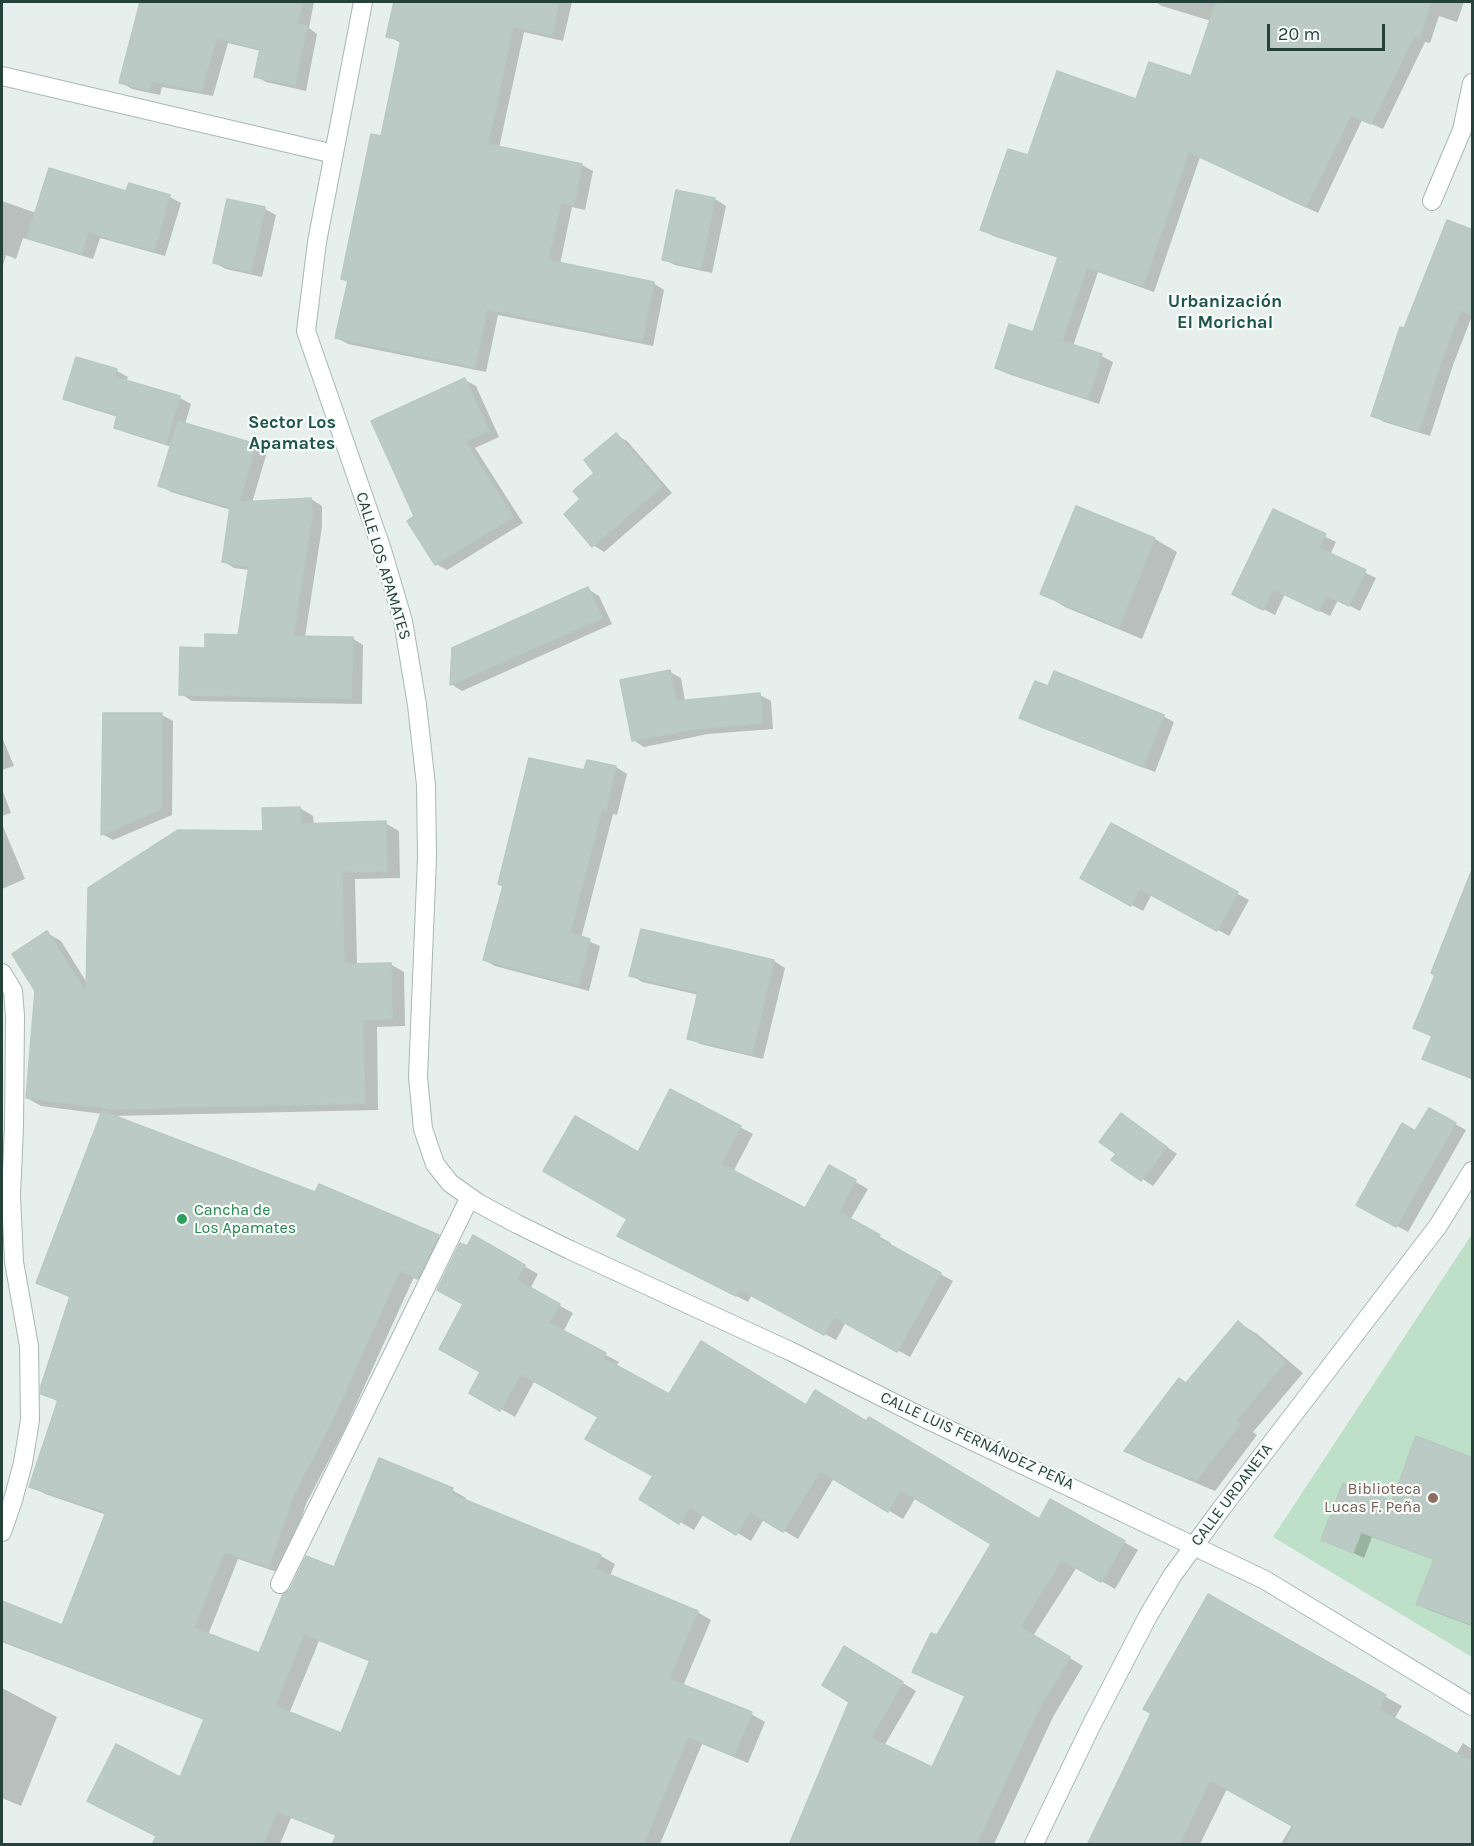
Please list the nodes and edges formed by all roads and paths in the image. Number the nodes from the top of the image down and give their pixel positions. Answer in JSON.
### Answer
{"nodes":[{"id":1,"x":363,"y":2,"type":"edge"},
{"id":2,"x":2,"y":76,"type":"edge"},
{"id":3,"x":1473,"y":83,"type":"edge"},
{"id":4,"x":334,"y":154,"type":"junction"},
{"id":5,"x":1432,"y":201,"type":"dead end"},
{"id":6,"x":2,"y":973,"type":"edge"},
{"id":7,"x":1473,"y":1171,"type":"edge"},
{"id":8,"x":470,"y":1197,"type":"junction"},
{"id":9,"x":2,"y":1532,"type":"edge"},
{"id":10,"x":1194,"y":1546,"type":"junction"},
{"id":11,"x":280,"y":1584,"type":"dead end"},
{"id":12,"x":1473,"y":1706,"type":"edge"},
{"id":13,"x":1034,"y":1845,"type":"edge"}],
"edges":[{"from":1,"to":4,"type":"street","name":"CALLE LOS APAMATES"},
{"from":2,"to":4,"type":"street"},
{"from":3,"to":5,"type":"street"},
{"from":4,"to":8,"type":"street","name":"CALLE LOS APAMATES"},
{"from":6,"to":9,"type":"street"},
{"from":7,"to":10,"type":"street","name":"CALLE URDANETA"},
{"from":8,"to":10,"type":"street","name":"CALLE LUIS FERNÁNDEZ PEÑA"},
{"from":8,"to":11,"type":"street"},
{"from":10,"to":12,"type":"street","name":"CALLE LUIS FERNÁNDEZ PEÑA"},
{"from":10,"to":13,"type":"street","name":"CALLE URDANETA"}]}
